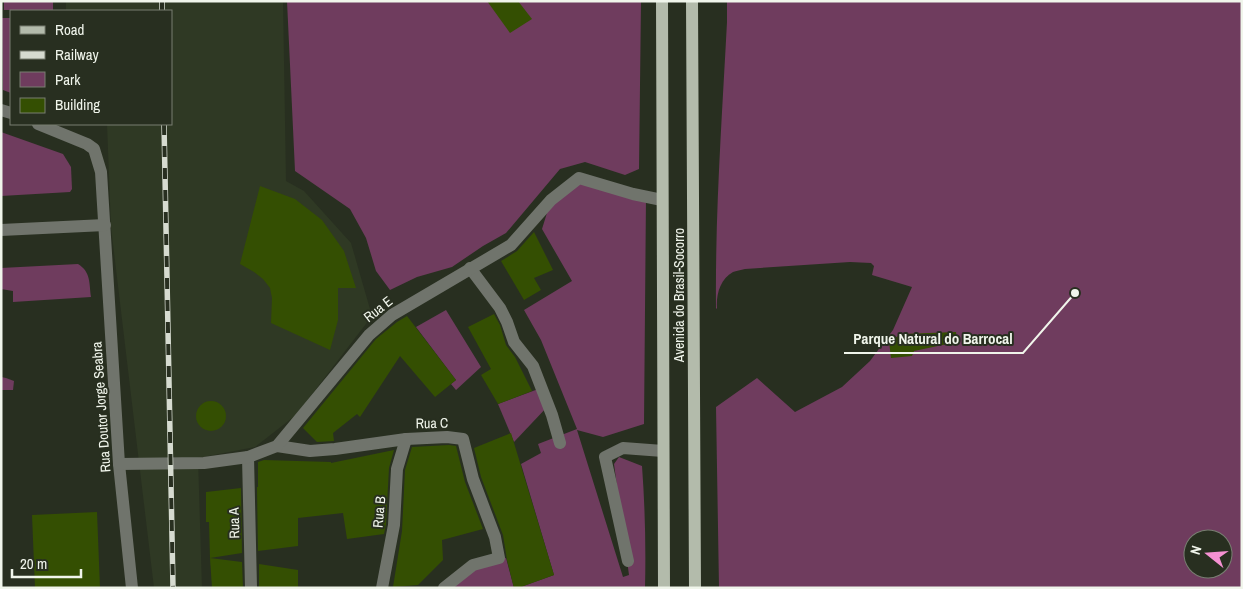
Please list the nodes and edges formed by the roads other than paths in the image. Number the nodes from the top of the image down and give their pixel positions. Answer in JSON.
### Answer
{"nodes":[{"id":1,"x":662,"y":1,"type":"edge"},
{"id":2,"x":692,"y":1,"type":"edge"},
{"id":3,"x":41,"y":125,"type":"edge"},
{"id":4,"x":662,"y":200,"type":"junction"},
{"id":5,"x":105,"y":225,"type":"junction"},
{"id":6,"x":1,"y":230,"type":"edge"},
{"id":7,"x":470,"y":268,"type":"junction"},
{"id":8,"x":406,"y":439,"type":"junction"},
{"id":9,"x":560,"y":443,"type":"dead end"},
{"id":10,"x":277,"y":446,"type":"junction"},
{"id":11,"x":663,"y":451,"type":"junction"},
{"id":12,"x":248,"y":457,"type":"junction"},
{"id":13,"x":119,"y":464,"type":"junction"},
{"id":14,"x":628,"y":561,"type":"dead end"},
{"id":15,"x":132,"y":588,"type":"edge"},
{"id":16,"x":250,"y":588,"type":"edge"},
{"id":17,"x":382,"y":588,"type":"edge"},
{"id":18,"x":444,"y":588,"type":"edge"},
{"id":19,"x":664,"y":588,"type":"edge"},
{"id":20,"x":695,"y":588,"type":"edge"}],
"edges":[{"from":1,"to":4,"type":"main road","name":"Avenida do Brasil-Socorro"},
{"from":2,"to":20,"type":"main road","name":"Avenida do Brasil-Socorro"},
{"from":3,"to":5,"type":"street","name":"Rua Doutor Jorge Seabra"},
{"from":4,"to":7,"type":"street","name":"Rua E"},
{"from":4,"to":11,"type":"main road","name":"Avenida do Brasil-Socorro"},
{"from":5,"to":6,"type":"street"},
{"from":5,"to":13,"type":"street","name":"Rua Doutor Jorge Seabra"},
{"from":7,"to":9,"type":"street"},
{"from":7,"to":10,"type":"street","name":"Rua E"},
{"from":8,"to":10,"type":"street","name":"Rua C"},
{"from":8,"to":17,"type":"street","name":"Rua B"},
{"from":8,"to":18,"type":"street","name":"Rua C"},
{"from":10,"to":12,"type":"street","name":"Rua E"},
{"from":11,"to":14,"type":"street"},
{"from":11,"to":19,"type":"main road","name":"Avenida do Brasil-Socorro"},
{"from":12,"to":13,"type":"street","name":"Rua E"},
{"from":12,"to":16,"type":"street","name":"Rua A"},
{"from":13,"to":15,"type":"street","name":"Rua Doutor Jorge Seabra"}]}
